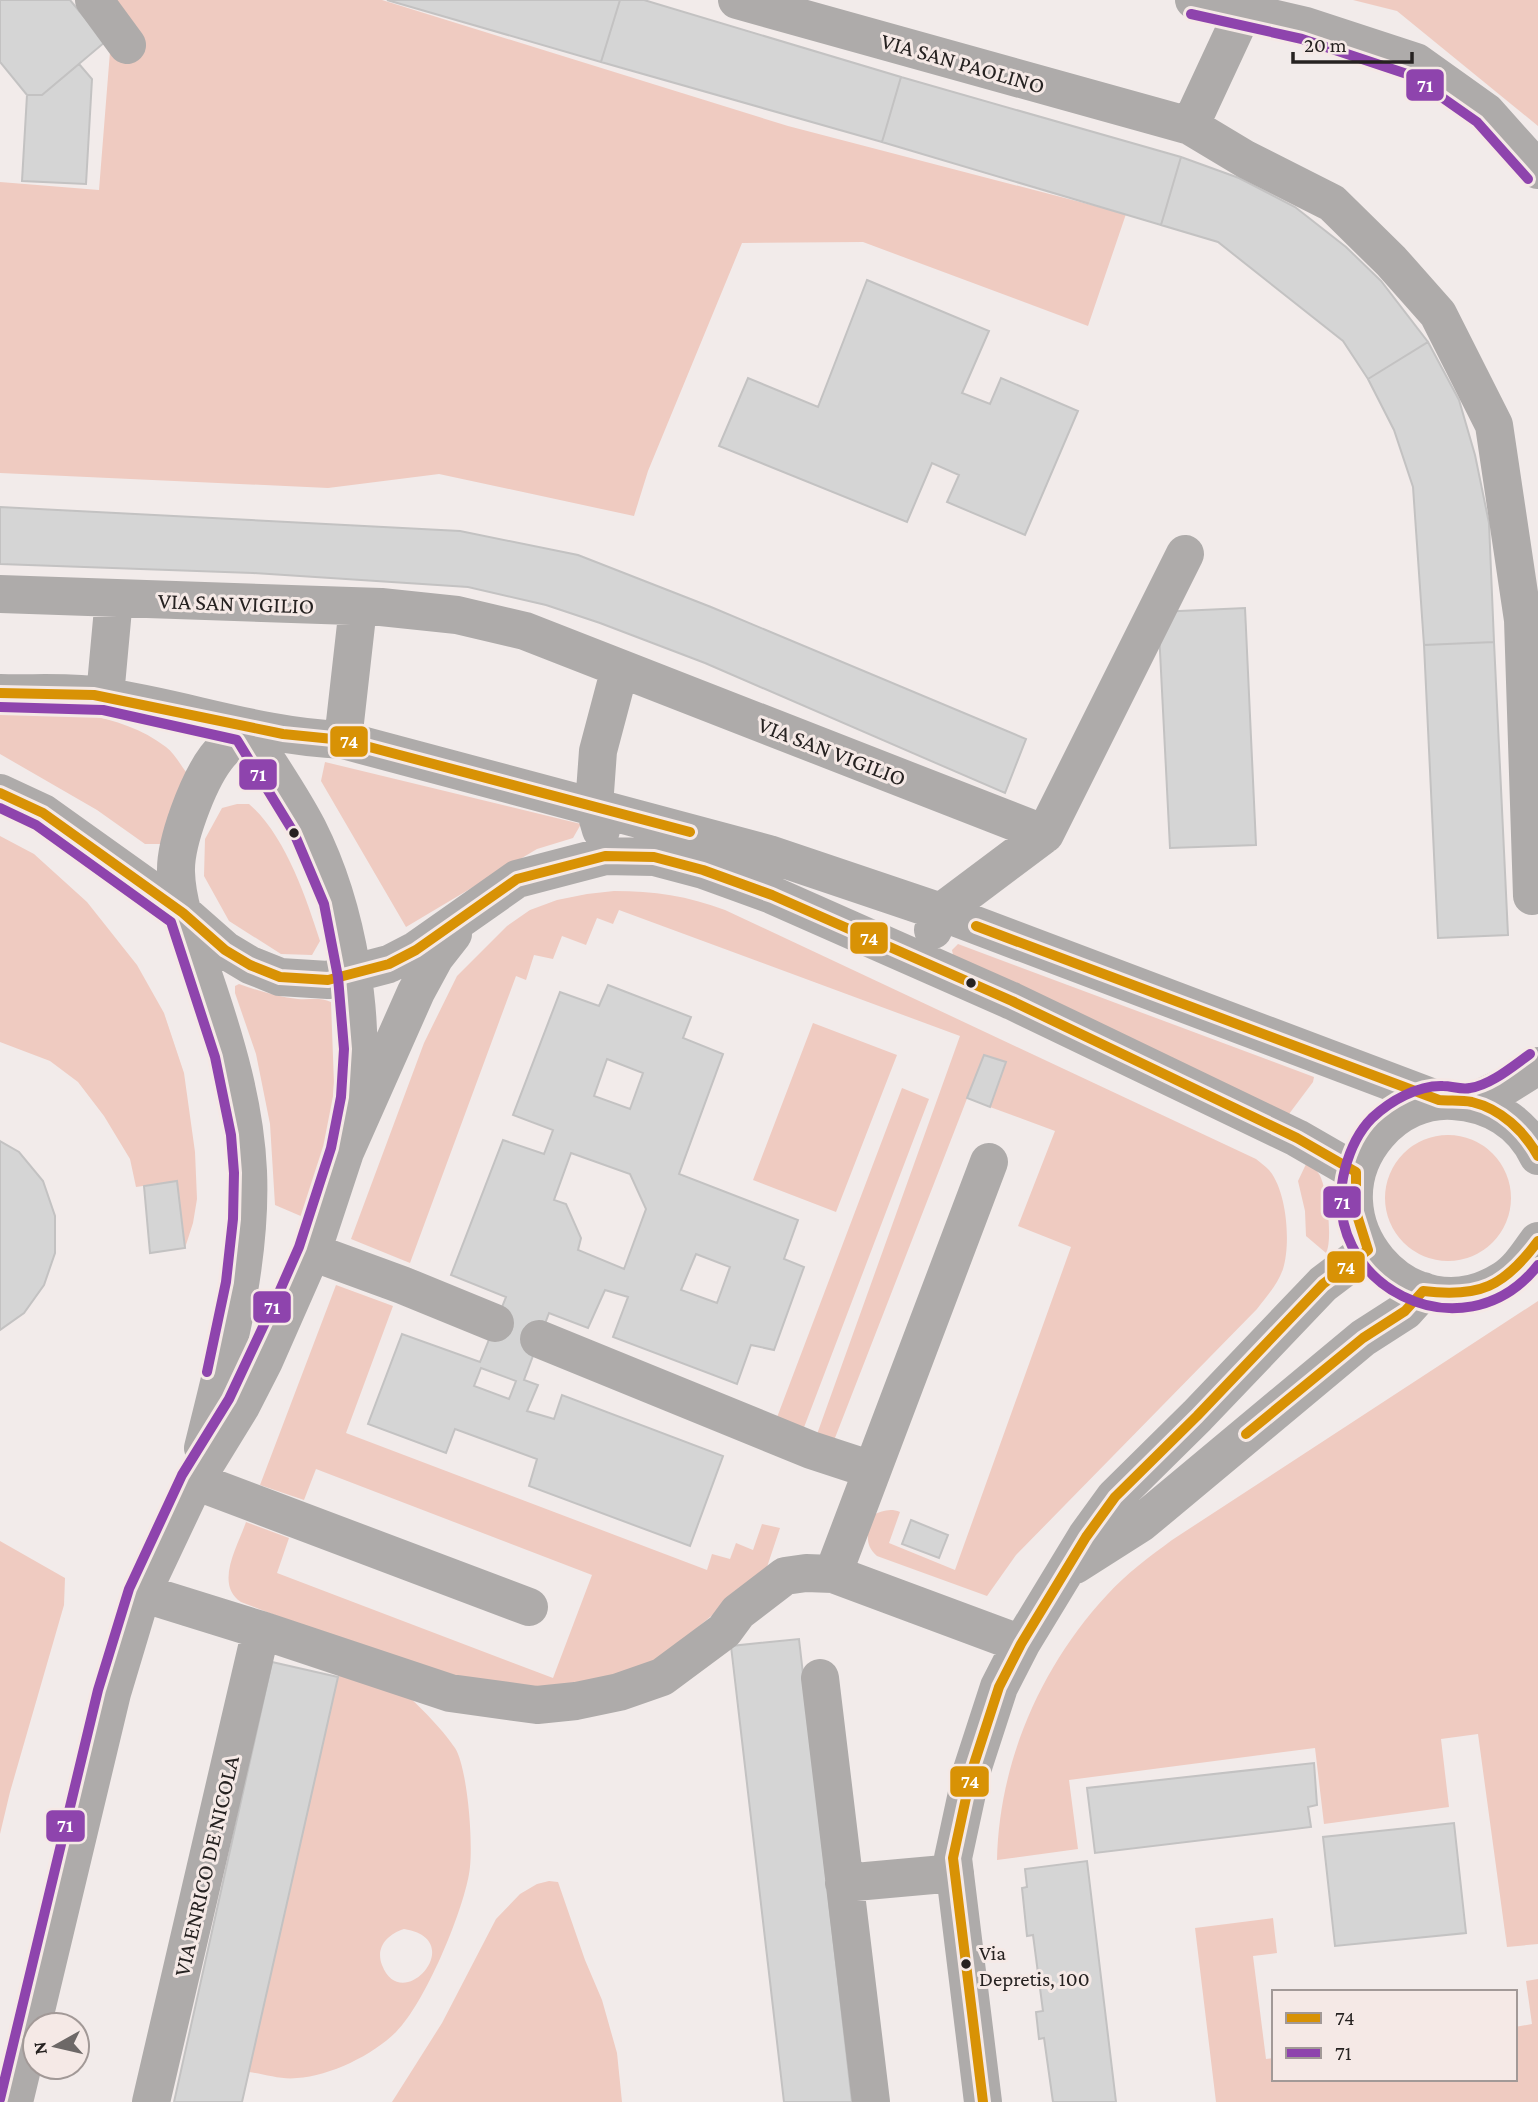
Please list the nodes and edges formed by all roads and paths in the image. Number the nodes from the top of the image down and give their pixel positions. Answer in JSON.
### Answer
{"nodes":[{"id":1,"x":94,"y":0,"type":"edge"},
{"id":2,"x":737,"y":0,"type":"edge"},
{"id":3,"x":1194,"y":0,"type":"edge"},
{"id":4,"x":1243,"y":12,"type":"junction"},
{"id":5,"x":127,"y":45,"type":"dead end"},
{"id":6,"x":1190,"y":126,"type":"junction"},
{"id":7,"x":1538,"y":170,"type":"edge"},
{"id":8,"x":1185,"y":554,"type":"dead end"},
{"id":9,"x":0,"y":594,"type":"edge"},
{"id":10,"x":114,"y":598,"type":"junction"},
{"id":11,"x":358,"y":607,"type":"junction"},
{"id":12,"x":1531,"y":620,"type":"edge"},
{"id":13,"x":620,"y":668,"type":"junction"},
{"id":14,"x":0,"y":692,"type":"edge"},
{"id":15,"x":105,"y":696,"type":"junction"},
{"id":16,"x":246,"y":728,"type":"junction"},
{"id":17,"x":343,"y":740,"type":"junction"},
{"id":18,"x":0,"y":793,"type":"edge"},
{"id":19,"x":594,"y":806,"type":"junction"},
{"id":20,"x":1045,"y":834,"type":"junction"},
{"id":21,"x":605,"y":856,"type":"junction"},
{"id":22,"x":1532,"y":896,"type":"dead end"},
{"id":23,"x":472,"y":911,"type":"junction"},
{"id":24,"x":941,"y":912,"type":"junction"},
{"id":25,"x":183,"y":913,"type":"junction"},
{"id":26,"x":918,"y":960,"type":"junction"},
{"id":27,"x":352,"y":975,"type":"junction"},
{"id":28,"x":1538,"y":1066,"type":"edge"},
{"id":29,"x":1455,"y":1101,"type":"junction"},
{"id":30,"x":1534,"y":1139,"type":"edge"},
{"id":31,"x":345,"y":1152,"type":"junction"},
{"id":32,"x":989,"y":1162,"type":"dead end"},
{"id":33,"x":1356,"y":1172,"type":"junction"},
{"id":34,"x":1538,"y":1241,"type":"edge"},
{"id":35,"x":1368,"y":1250,"type":"junction"},
{"id":36,"x":312,"y":1252,"type":"junction"},
{"id":37,"x":1423,"y":1291,"type":"junction"},
{"id":38,"x":495,"y":1323,"type":"dead end"},
{"id":39,"x":539,"y":1339,"type":"dead end"},
{"id":40,"x":873,"y":1470,"type":"junction"},
{"id":41,"x":195,"y":1480,"type":"junction"},
{"id":42,"x":1067,"y":1570,"type":"junction"},
{"id":43,"x":833,"y":1574,"type":"junction"},
{"id":44,"x":142,"y":1593,"type":"junction"},
{"id":45,"x":529,"y":1607,"type":"dead end"},
{"id":46,"x":261,"y":1630,"type":"junction"},
{"id":47,"x":1021,"y":1644,"type":"junction"},
{"id":48,"x":820,"y":1678,"type":"dead end"},
{"id":49,"x":955,"y":1873,"type":"junction"},
{"id":50,"x":844,"y":1883,"type":"junction"},
{"id":51,"x":14,"y":2102,"type":"edge"},
{"id":52,"x":151,"y":2102,"type":"edge"},
{"id":53,"x":871,"y":2102,"type":"edge"},
{"id":54,"x":983,"y":2102,"type":"edge"}],
"edges":[{"from":1,"to":5,"type":"street"},
{"from":2,"to":6,"type":"street","name":"VIA SAN PAOLINO"},
{"from":3,"to":4,"type":"street"},
{"from":4,"to":6,"type":"street"},
{"from":4,"to":7,"type":"street"},
{"from":6,"to":12,"type":"street","name":"VIA SAN PAOLINO"},
{"from":8,"to":20,"type":"street"},
{"from":9,"to":10,"type":"street","name":"VIA SAN VIGILIO"},
{"from":10,"to":11,"type":"street","name":"VIA SAN VIGILIO"},
{"from":10,"to":15,"type":"street"},
{"from":11,"to":13,"type":"street","name":"VIA SAN VIGILIO"},
{"from":11,"to":17,"type":"street"},
{"from":12,"to":22,"type":"street","name":"VIA SAN PAOLINO"},
{"from":13,"to":19,"type":"street"},
{"from":13,"to":20,"type":"street","name":"VIA SAN VIGILIO"},
{"from":14,"to":15,"type":"street"},
{"from":15,"to":16,"type":"street"},
{"from":16,"to":17,"type":"street"},
{"from":16,"to":25,"type":"street"},
{"from":16,"to":27,"type":"street"},
{"from":17,"to":19,"type":"street"},
{"from":18,"to":25,"type":"street"},
{"from":19,"to":21,"type":"street"},
{"from":19,"to":24,"type":"street"},
{"from":20,"to":24,"type":"street"},
{"from":21,"to":23,"type":"street"},
{"from":21,"to":26,"type":"street"},
{"from":23,"to":27,"type":"street"},
{"from":23,"to":31,"type":"street"},
{"from":24,"to":26,"type":"street"},
{"from":24,"to":29,"type":"street"},
{"from":25,"to":27,"type":"street"},
{"from":25,"to":41,"type":"street"},
{"from":26,"to":33,"type":"street"},
{"from":27,"to":31,"type":"street"},
{"from":28,"to":29,"type":"street"},
{"from":29,"to":30,"type":"street"},
{"from":29,"to":33,"type":"street"},
{"from":31,"to":36,"type":"street"},
{"from":32,"to":40,"type":"street"},
{"from":33,"to":35,"type":"street"},
{"from":34,"to":37,"type":"street"},
{"from":35,"to":37,"type":"street"},
{"from":35,"to":42,"type":"street"},
{"from":36,"to":38,"type":"street"},
{"from":36,"to":41,"type":"street"},
{"from":37,"to":42,"type":"street"},
{"from":39,"to":40,"type":"street"},
{"from":40,"to":43,"type":"street"},
{"from":41,"to":44,"type":"street"},
{"from":41,"to":45,"type":"street"},
{"from":42,"to":47,"type":"street"},
{"from":43,"to":46,"type":"street"},
{"from":43,"to":47,"type":"street"},
{"from":44,"to":46,"type":"street"},
{"from":44,"to":51,"type":"street"},
{"from":46,"to":52,"type":"street","name":"VIA ENRICO DE NICOLA"},
{"from":47,"to":49,"type":"street"},
{"from":48,"to":50,"type":"street"},
{"from":49,"to":50,"type":"street"},
{"from":49,"to":54,"type":"street"},
{"from":50,"to":53,"type":"street"}]}
